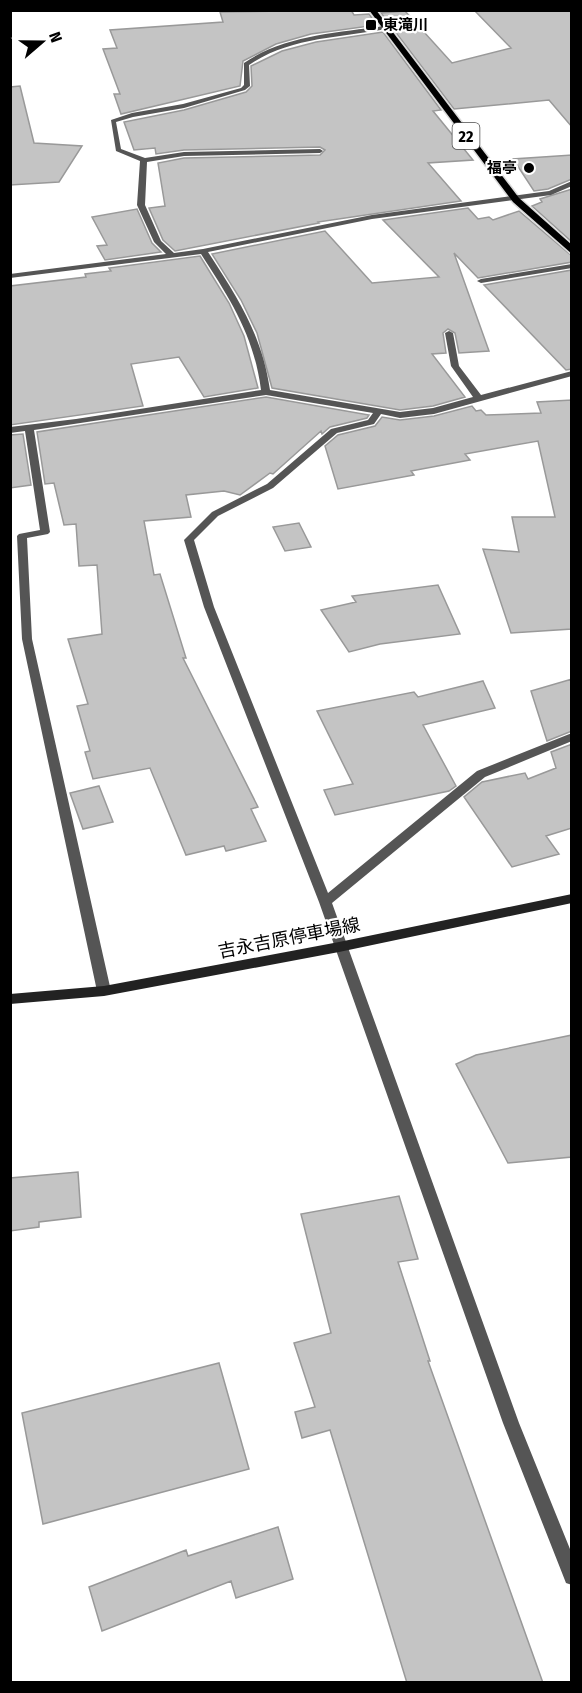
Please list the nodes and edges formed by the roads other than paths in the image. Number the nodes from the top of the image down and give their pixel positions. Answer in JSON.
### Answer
{"nodes":[{"id":1,"x":372,"y":10,"type":"edge"},
{"id":2,"x":384,"y":28,"type":"junction"},
{"id":3,"x":320,"y":151,"type":"dead end"},
{"id":4,"x":144,"y":160,"type":"junction"},
{"id":5,"x":572,"y":183,"type":"edge"},
{"id":6,"x":514,"y":198,"type":"junction"},
{"id":7,"x":572,"y":250,"type":"edge"},
{"id":8,"x":203,"y":251,"type":"junction"},
{"id":9,"x":173,"y":256,"type":"junction"},
{"id":10,"x":572,"y":266,"type":"edge"},
{"id":11,"x":10,"y":276,"type":"edge"},
{"id":12,"x":481,"y":281,"type":"dead end"},
{"id":13,"x":449,"y":333,"type":"dead end"},
{"id":14,"x":572,"y":373,"type":"edge"},
{"id":15,"x":266,"y":392,"type":"junction"},
{"id":16,"x":480,"y":399,"type":"junction"},
{"id":17,"x":378,"y":412,"type":"junction"},
{"id":18,"x":29,"y":428,"type":"junction"},
{"id":19,"x":10,"y":430,"type":"edge"},
{"id":20,"x":572,"y":737,"type":"edge"},
{"id":21,"x":572,"y":898,"type":"edge"},
{"id":22,"x":325,"y":902,"type":"junction"},
{"id":23,"x":339,"y":947,"type":"junction"},
{"id":24,"x":104,"y":992,"type":"junction"},
{"id":25,"x":10,"y":999,"type":"edge"},
{"id":26,"x":572,"y":1577,"type":"edge"}],
"edges":[{"from":1,"to":2,"type":"main road","number":"22"},
{"from":2,"to":4,"type":"street"},
{"from":2,"to":6,"type":"main road","number":"22"},
{"from":3,"to":4,"type":"street"},
{"from":4,"to":9,"type":"street"},
{"from":5,"to":6,"type":"street"},
{"from":6,"to":7,"type":"main road","number":"22"},
{"from":6,"to":8,"type":"street"},
{"from":8,"to":9,"type":"street"},
{"from":8,"to":15,"type":"street"},
{"from":9,"to":11,"type":"street"},
{"from":10,"to":12,"type":"street"},
{"from":13,"to":16,"type":"street"},
{"from":14,"to":16,"type":"street"},
{"from":15,"to":17,"type":"street"},
{"from":15,"to":18,"type":"street"},
{"from":16,"to":17,"type":"street"},
{"from":17,"to":22,"type":"street"},
{"from":18,"to":19,"type":"street"},
{"from":18,"to":24,"type":"street"},
{"from":20,"to":22,"type":"street"},
{"from":21,"to":23,"type":"main road","name":"吉永吉原停車場線"},
{"from":22,"to":23,"type":"street"},
{"from":23,"to":24,"type":"main road","name":"吉永吉原停車場線"},
{"from":23,"to":26,"type":"street"},
{"from":24,"to":25,"type":"main road","name":"吉永吉原停車場線"}]}
